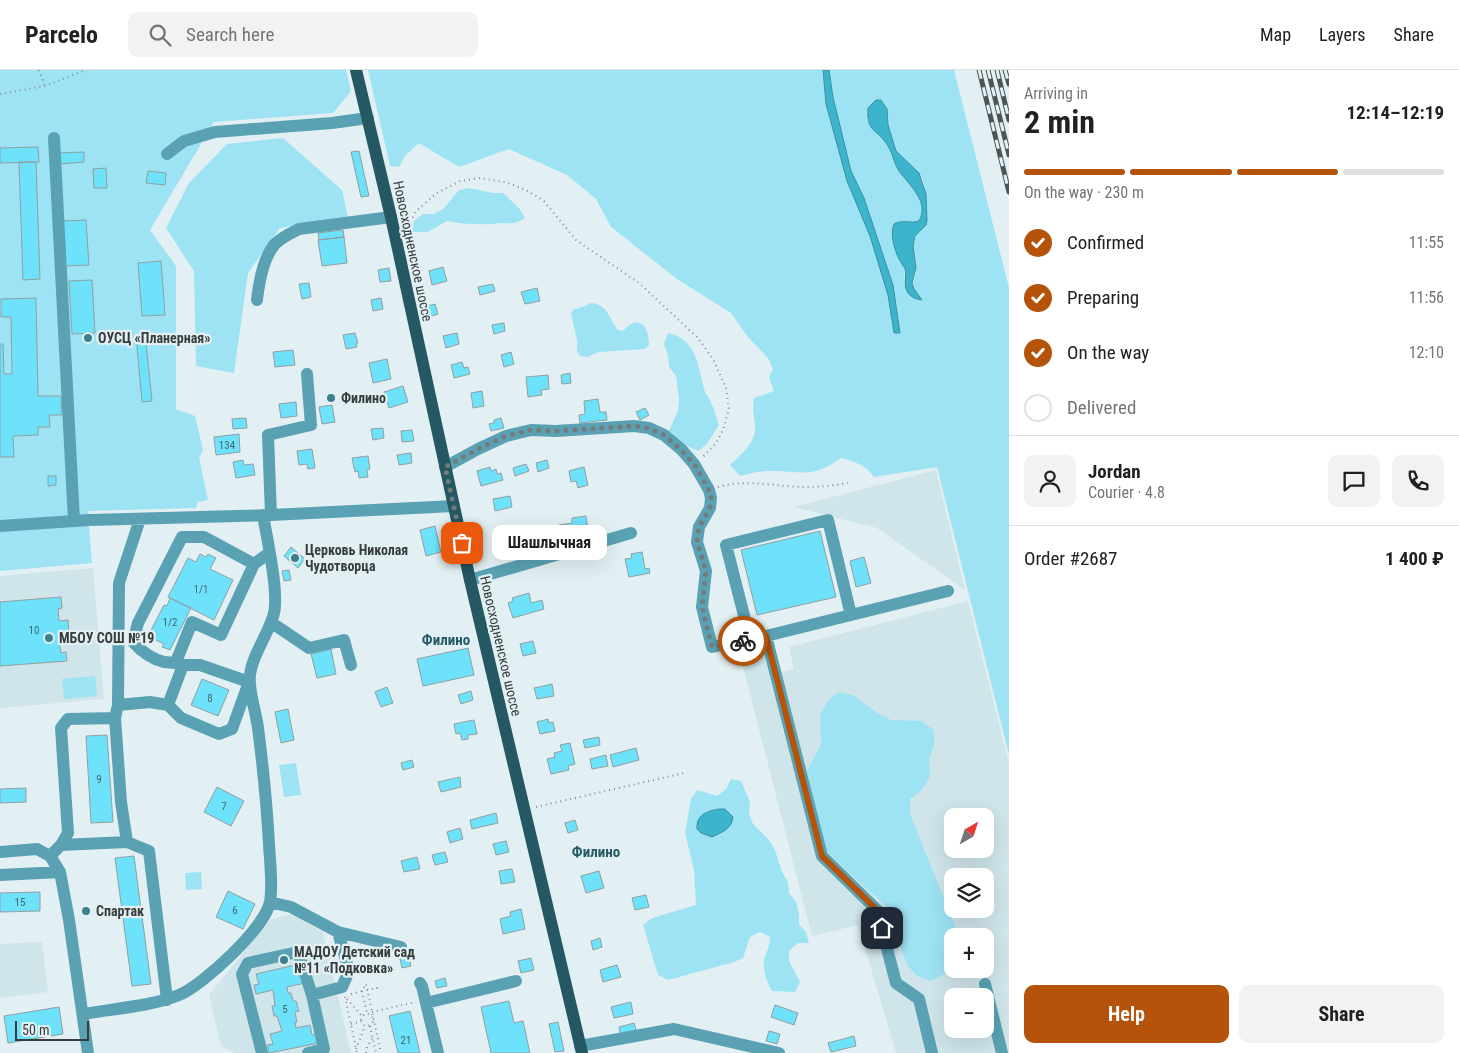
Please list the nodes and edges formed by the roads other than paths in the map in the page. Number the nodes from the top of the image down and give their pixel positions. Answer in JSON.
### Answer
{"nodes":[{"id":1,"x":356,"y":70,"type":"edge"},
{"id":2,"x":368,"y":118,"type":"junction"},
{"id":3,"x":54,"y":138,"type":"dead end"},
{"id":4,"x":167,"y":154,"type":"dead end"},
{"id":5,"x":391,"y":217,"type":"junction"},
{"id":6,"x":257,"y":300,"type":"dead end"},
{"id":7,"x":307,"y":374,"type":"dead end"},
{"id":8,"x":445,"y":467,"type":"junction"},
{"id":9,"x":454,"y":506,"type":"junction"},
{"id":10,"x":267,"y":515,"type":"junction"},
{"id":11,"x":140,"y":520,"type":"junction"},
{"id":12,"x":74,"y":521,"type":"junction"},
{"id":13,"x":0,"y":526,"type":"edge"},
{"id":14,"x":631,"y":533,"type":"dead end"},
{"id":15,"x":269,"y":554,"type":"junction"},
{"id":16,"x":254,"y":564,"type":"junction"},
{"id":17,"x":470,"y":580,"type":"junction"},
{"id":18,"x":948,"y":591,"type":"dead end"},
{"id":19,"x":850,"y":615,"type":"junction"},
{"id":20,"x":272,"y":623,"type":"junction"},
{"id":21,"x":766,"y":636,"type":"junction"},
{"id":22,"x":750,"y":639,"type":"junction"},
{"id":23,"x":179,"y":663,"type":"junction"},
{"id":24,"x":351,"y":665,"type":"dead end"},
{"id":25,"x":249,"y":682,"type":"junction"},
{"id":26,"x":168,"y":705,"type":"junction"},
{"id":27,"x":117,"y":711,"type":"junction"},
{"id":28,"x":127,"y":842,"type":"junction"},
{"id":29,"x":60,"y":845,"type":"junction"},
{"id":30,"x":0,"y":852,"type":"edge"},
{"id":31,"x":50,"y":856,"type":"junction"},
{"id":32,"x":60,"y":872,"type":"junction"},
{"id":33,"x":0,"y":875,"type":"edge"},
{"id":34,"x":270,"y":902,"type":"junction"},
{"id":35,"x":338,"y":932,"type":"junction"},
{"id":36,"x":401,"y":947,"type":"dead end"},
{"id":37,"x":516,"y":981,"type":"dead end"},
{"id":38,"x":420,"y":983,"type":"dead end"},
{"id":39,"x":985,"y":984,"type":"dead end"},
{"id":40,"x":312,"y":995,"type":"junction"},
{"id":41,"x":166,"y":1000,"type":"junction"},
{"id":42,"x":426,"y":1002,"type":"junction"},
{"id":43,"x":83,"y":1014,"type":"junction"},
{"id":44,"x":581,"y":1049,"type":"edge"},
{"id":45,"x":88,"y":1053,"type":"edge"},
{"id":46,"x":262,"y":1053,"type":"edge"},
{"id":47,"x":308,"y":1053,"type":"edge"},
{"id":48,"x":438,"y":1053,"type":"edge"},
{"id":49,"x":780,"y":1053,"type":"edge"},
{"id":50,"x":932,"y":1053,"type":"edge"},
{"id":51,"x":1002,"y":1053,"type":"edge"}],
"edges":[{"from":1,"to":2,"type":"main road","name":"Новосходненское шоссе"},
{"from":2,"to":4,"type":"street"},
{"from":2,"to":5,"type":"main road","name":"Новосходненское шоссе"},
{"from":3,"to":12,"type":"street"},
{"from":5,"to":6,"type":"street"},
{"from":5,"to":8,"type":"main road","name":"Новосходненское шоссе"},
{"from":7,"to":10,"type":"street"},
{"from":8,"to":9,"type":"main road","name":"Новосходненское шоссе"},
{"from":8,"to":22,"type":"street"},
{"from":9,"to":10,"type":"street"},
{"from":9,"to":17,"type":"main road","name":"Новосходненское шоссе"},
{"from":10,"to":11,"type":"street"},
{"from":10,"to":15,"type":"street"},
{"from":11,"to":12,"type":"street"},
{"from":11,"to":27,"type":"street"},
{"from":12,"to":13,"type":"street"},
{"from":14,"to":17,"type":"street"},
{"from":15,"to":16,"type":"street"},
{"from":15,"to":20,"type":"street"},
{"from":16,"to":23,"type":"street"},
{"from":16,"to":23,"type":"street"},
{"from":17,"to":44,"type":"main road","name":"Новосходненское шоссе"},
{"from":18,"to":19,"type":"street"},
{"from":19,"to":21,"type":"street"},
{"from":19,"to":22,"type":"street"},
{"from":20,"to":24,"type":"street"},
{"from":20,"to":25,"type":"street"},
{"from":21,"to":22,"type":"street"},
{"from":21,"to":50,"type":"street"},
{"from":23,"to":25,"type":"street"},
{"from":23,"to":26,"type":"street"},
{"from":25,"to":26,"type":"street"},
{"from":25,"to":34,"type":"street"},
{"from":26,"to":27,"type":"street"},
{"from":27,"to":28,"type":"street"},
{"from":27,"to":29,"type":"street"},
{"from":28,"to":29,"type":"street"},
{"from":28,"to":41,"type":"street"},
{"from":29,"to":31,"type":"street"},
{"from":30,"to":31,"type":"street"},
{"from":31,"to":32,"type":"street"},
{"from":32,"to":33,"type":"street"},
{"from":32,"to":43,"type":"street"},
{"from":34,"to":35,"type":"street"},
{"from":34,"to":41,"type":"street"},
{"from":35,"to":36,"type":"street"},
{"from":35,"to":40,"type":"street"},
{"from":37,"to":42,"type":"street"},
{"from":38,"to":42,"type":"street"},
{"from":39,"to":51,"type":"street"},
{"from":40,"to":46,"type":"street"},
{"from":40,"to":47,"type":"street"},
{"from":41,"to":43,"type":"street"},
{"from":42,"to":48,"type":"street"},
{"from":43,"to":45,"type":"street"},
{"from":44,"to":49,"type":"street"}]}
